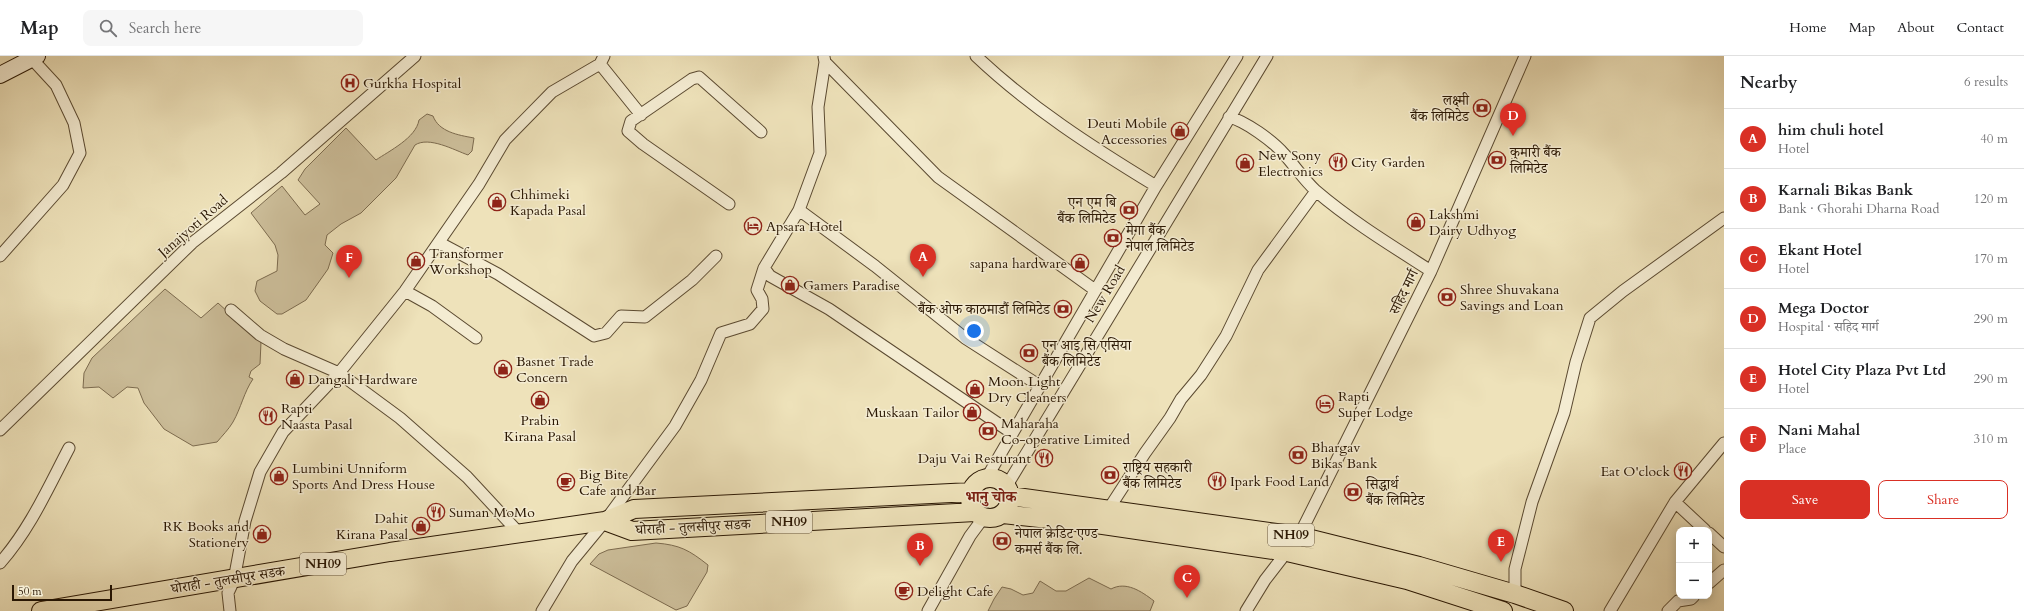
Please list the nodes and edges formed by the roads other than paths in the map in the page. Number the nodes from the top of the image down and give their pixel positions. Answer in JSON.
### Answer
{"nodes":[{"id":1,"x":415,"y":56,"type":"edge"},
{"id":2,"x":976,"y":56,"type":"edge"},
{"id":3,"x":1237,"y":56,"type":"edge"},
{"id":4,"x":1267,"y":56,"type":"edge"},
{"id":5,"x":1525,"y":56,"type":"edge"},
{"id":6,"x":34,"y":57,"type":"edge"},
{"id":7,"x":825,"y":59,"type":"edge"},
{"id":8,"x":602,"y":60,"type":"edge"},
{"id":9,"x":0,"y":75,"type":"edge"},
{"id":10,"x":641,"y":116,"type":"junction"},
{"id":11,"x":1228,"y":117,"type":"junction"},
{"id":12,"x":761,"y":132,"type":"dead end"},
{"id":13,"x":1156,"y":186,"type":"junction"},
{"id":14,"x":1316,"y":191,"type":"junction"},
{"id":15,"x":729,"y":204,"type":"dead end"},
{"id":16,"x":799,"y":210,"type":"junction"},
{"id":17,"x":1724,"y":218,"type":"edge"},
{"id":18,"x":440,"y":243,"type":"junction"},
{"id":19,"x":0,"y":256,"type":"edge"},
{"id":20,"x":716,"y":256,"type":"dead end"},
{"id":21,"x":764,"y":268,"type":"junction"},
{"id":22,"x":1431,"y":271,"type":"junction"},
{"id":23,"x":1095,"y":290,"type":"junction"},
{"id":24,"x":406,"y":291,"type":"junction"},
{"id":25,"x":231,"y":310,"type":"dead end"},
{"id":26,"x":476,"y":338,"type":"dead end"},
{"id":27,"x":339,"y":373,"type":"junction"},
{"id":28,"x":1040,"y":386,"type":"junction"},
{"id":29,"x":0,"y":430,"type":"edge"},
{"id":30,"x":1012,"y":433,"type":"junction"},
{"id":31,"x":1724,"y":443,"type":"edge"},
{"id":32,"x":69,"y":448,"type":"dead end"},
{"id":33,"x":986,"y":479,"type":"junction"},
{"id":34,"x":1008,"y":491,"type":"junction"},
{"id":35,"x":971,"y":492,"type":"junction"},
{"id":36,"x":1675,"y":502,"type":"junction"},
{"id":37,"x":1108,"y":510,"type":"junction"},
{"id":38,"x":979,"y":514,"type":"junction"},
{"id":39,"x":1003,"y":514,"type":"junction"},
{"id":40,"x":605,"y":521,"type":"junction"},
{"id":41,"x":1702,"y":527,"type":"edge"},
{"id":42,"x":519,"y":533,"type":"junction"},
{"id":43,"x":1299,"y":536,"type":"junction"},
{"id":44,"x":1712,"y":536,"type":"edge"},
{"id":45,"x":1724,"y":547,"type":"edge"},
{"id":46,"x":1287,"y":552,"type":"junction"},
{"id":47,"x":0,"y":563,"type":"edge"},
{"id":48,"x":1724,"y":570,"type":"edge"},
{"id":49,"x":234,"y":580,"type":"junction"},
{"id":50,"x":1712,"y":580,"type":"edge"},
{"id":51,"x":1517,"y":598,"type":"edge"},
{"id":52,"x":1691,"y":599,"type":"edge"},
{"id":53,"x":106,"y":606,"type":"edge"},
{"id":54,"x":933,"y":609,"type":"edge"},
{"id":55,"x":41,"y":611,"type":"edge"},
{"id":56,"x":230,"y":611,"type":"edge"},
{"id":57,"x":542,"y":611,"type":"edge"},
{"id":58,"x":1246,"y":611,"type":"edge"},
{"id":59,"x":1503,"y":611,"type":"edge"},
{"id":60,"x":1508,"y":611,"type":"edge"},
{"id":61,"x":1564,"y":611,"type":"edge"},
{"id":62,"x":1610,"y":611,"type":"edge"},
{"id":63,"x":1668,"y":611,"type":"edge"}],
"edges":[{"from":1,"to":29,"type":"street","name":"Janajyoti Road"},
{"from":2,"to":13,"type":"street"},
{"from":3,"to":13,"type":"street","name":"New Road"},
{"from":4,"to":11,"type":"street","name":"New Road"},
{"from":5,"to":22,"type":"street","name":"सहिद मार्ग"},
{"from":6,"to":9,"type":"street"},
{"from":6,"to":19,"type":"street"},
{"from":7,"to":16,"type":"street"},
{"from":7,"to":23,"type":"street"},
{"from":8,"to":10,"type":"street"},
{"from":8,"to":18,"type":"street"},
{"from":10,"to":12,"type":"street"},
{"from":10,"to":15,"type":"street"},
{"from":11,"to":14,"type":"street"},
{"from":11,"to":34,"type":"street","name":"New Road"},
{"from":13,"to":23,"type":"street","name":"New Road"},
{"from":14,"to":22,"type":"street"},
{"from":14,"to":37,"type":"street"},
{"from":16,"to":21,"type":"street"},
{"from":16,"to":28,"type":"street"},
{"from":17,"to":51,"type":"street"},
{"from":18,"to":20,"type":"street"},
{"from":18,"to":24,"type":"street"},
{"from":21,"to":30,"type":"street"},
{"from":21,"to":40,"type":"street"},
{"from":22,"to":43,"type":"street","name":"सहिद मार्ग"},
{"from":23,"to":28,"type":"street","name":"New Road"},
{"from":24,"to":26,"type":"street"},
{"from":24,"to":27,"type":"street"},
{"from":25,"to":27,"type":"street"},
{"from":27,"to":42,"type":"street"},
{"from":27,"to":49,"type":"street"},
{"from":28,"to":30,"type":"street","name":"New Road"},
{"from":30,"to":33,"type":"street","name":"New Road"},
{"from":31,"to":36,"type":"street"},
{"from":32,"to":47,"type":"street"},
{"from":33,"to":34,"type":"main road","number":"NH09"},
{"from":33,"to":35,"type":"main road"},
{"from":34,"to":37,"type":"main road","number":"NH09"},
{"from":34,"to":39,"type":"main road"},
{"from":35,"to":38,"type":"main road"},
{"from":35,"to":40,"type":"main road","name":"घोराही - तुलसीपुर सडक","number":"NH09"},
{"from":36,"to":41,"type":"street"},
{"from":36,"to":62,"type":"street"},
{"from":37,"to":43,"type":"main road","number":"NH09"},
{"from":38,"to":39,"type":"main road","number":"NH09"},
{"from":38,"to":40,"type":"main road","name":"घोराही - तुलसीपुर सडक","number":"NH09"},
{"from":38,"to":54,"type":"street"},
{"from":39,"to":46,"type":"main road","number":"NH09"},
{"from":40,"to":42,"type":"main road","name":"घोराही - तुलसीपुर सडक","number":"NH09"},
{"from":40,"to":57,"type":"street"},
{"from":42,"to":49,"type":"main road","name":"घोराही - तुलसीपुर सडक","number":"NH09"},
{"from":43,"to":46,"type":"street","name":"सहिद मार्ग"},
{"from":43,"to":51,"type":"main road","number":"NH09"},
{"from":44,"to":45,"type":"street"},
{"from":46,"to":58,"type":"street","name":"सहिद मार्ग"},
{"from":46,"to":59,"type":"main road","number":"NH09"},
{"from":48,"to":50,"type":"street"},
{"from":49,"to":53,"type":"main road","name":"घोराही - तुलसीपुर सडक","number":"NH09"},
{"from":49,"to":56,"type":"street"},
{"from":51,"to":60,"type":"main road"},
{"from":51,"to":61,"type":"main road","number":"NH09"},
{"from":52,"to":63,"type":"street"},
{"from":53,"to":55,"type":"main road","name":"घोराही - तुलसीपुर सडक","number":"NH09"}]}
